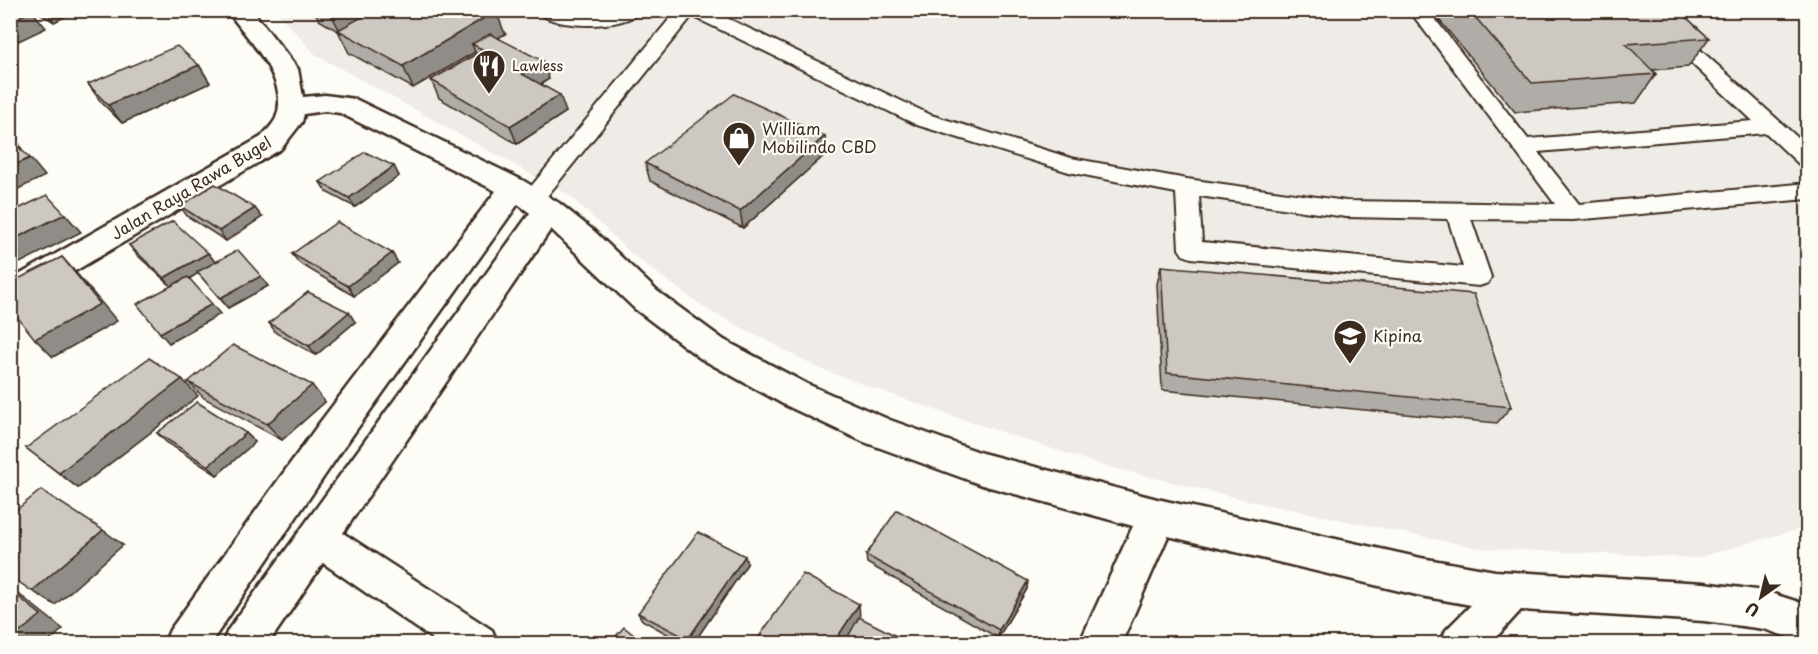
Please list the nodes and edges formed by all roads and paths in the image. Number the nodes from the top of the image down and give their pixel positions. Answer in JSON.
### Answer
{"nodes":[{"id":1,"x":239,"y":10,"type":"edge"},
{"id":2,"x":545,"y":10,"type":"edge"},
{"id":3,"x":633,"y":10,"type":"edge"},
{"id":4,"x":687,"y":10,"type":"edge"},
{"id":5,"x":694,"y":10,"type":"edge"},
{"id":6,"x":1418,"y":10,"type":"edge"},
{"id":7,"x":1679,"y":41,"type":"edge"},
{"id":8,"x":292,"y":107,"type":"junction"},
{"id":9,"x":1771,"y":126,"type":"junction"},
{"id":10,"x":1522,"y":146,"type":"junction"},
{"id":11,"x":1808,"y":160,"type":"edge"},
{"id":12,"x":1187,"y":187,"type":"junction"},
{"id":13,"x":1808,"y":191,"type":"edge"},
{"id":14,"x":531,"y":199,"type":"junction"},
{"id":15,"x":1457,"y":211,"type":"junction"},
{"id":16,"x":1573,"y":212,"type":"junction"},
{"id":17,"x":10,"y":295,"type":"edge"},
{"id":18,"x":1157,"y":516,"type":"junction"},
{"id":19,"x":316,"y":537,"type":"junction"},
{"id":20,"x":1513,"y":591,"type":"junction"},
{"id":21,"x":1808,"y":625,"type":"edge"},
{"id":22,"x":185,"y":644,"type":"edge"},
{"id":23,"x":243,"y":644,"type":"edge"},
{"id":24,"x":477,"y":644,"type":"edge"},
{"id":25,"x":1100,"y":644,"type":"edge"},
{"id":26,"x":1461,"y":644,"type":"edge"}],
"edges":[{"from":1,"to":8,"type":"street"},
{"from":2,"to":3,"type":"lane"},
{"from":4,"to":14,"type":"lane"},
{"from":5,"to":12,"type":"lane"},
{"from":6,"to":10,"type":"lane"},
{"from":7,"to":9,"type":"lane"},
{"from":8,"to":14,"type":"street"},
{"from":8,"to":17,"type":"street","name":"Jalan Raya Rawa Bugel"},
{"from":9,"to":10,"type":"lane"},
{"from":9,"to":11,"type":"lane"},
{"from":10,"to":16,"type":"lane"},
{"from":12,"to":15,"type":"lane"},
{"from":12,"to":15,"type":"lane"},
{"from":13,"to":16,"type":"lane"},
{"from":14,"to":18,"type":"street"},
{"from":14,"to":19,"type":"street"},
{"from":14,"to":22,"type":"street"},
{"from":15,"to":16,"type":"lane"},
{"from":18,"to":20,"type":"street"},
{"from":18,"to":25,"type":"street"},
{"from":19,"to":23,"type":"street"},
{"from":19,"to":24,"type":"street"},
{"from":20,"to":21,"type":"street"},
{"from":20,"to":26,"type":"street"}]}
